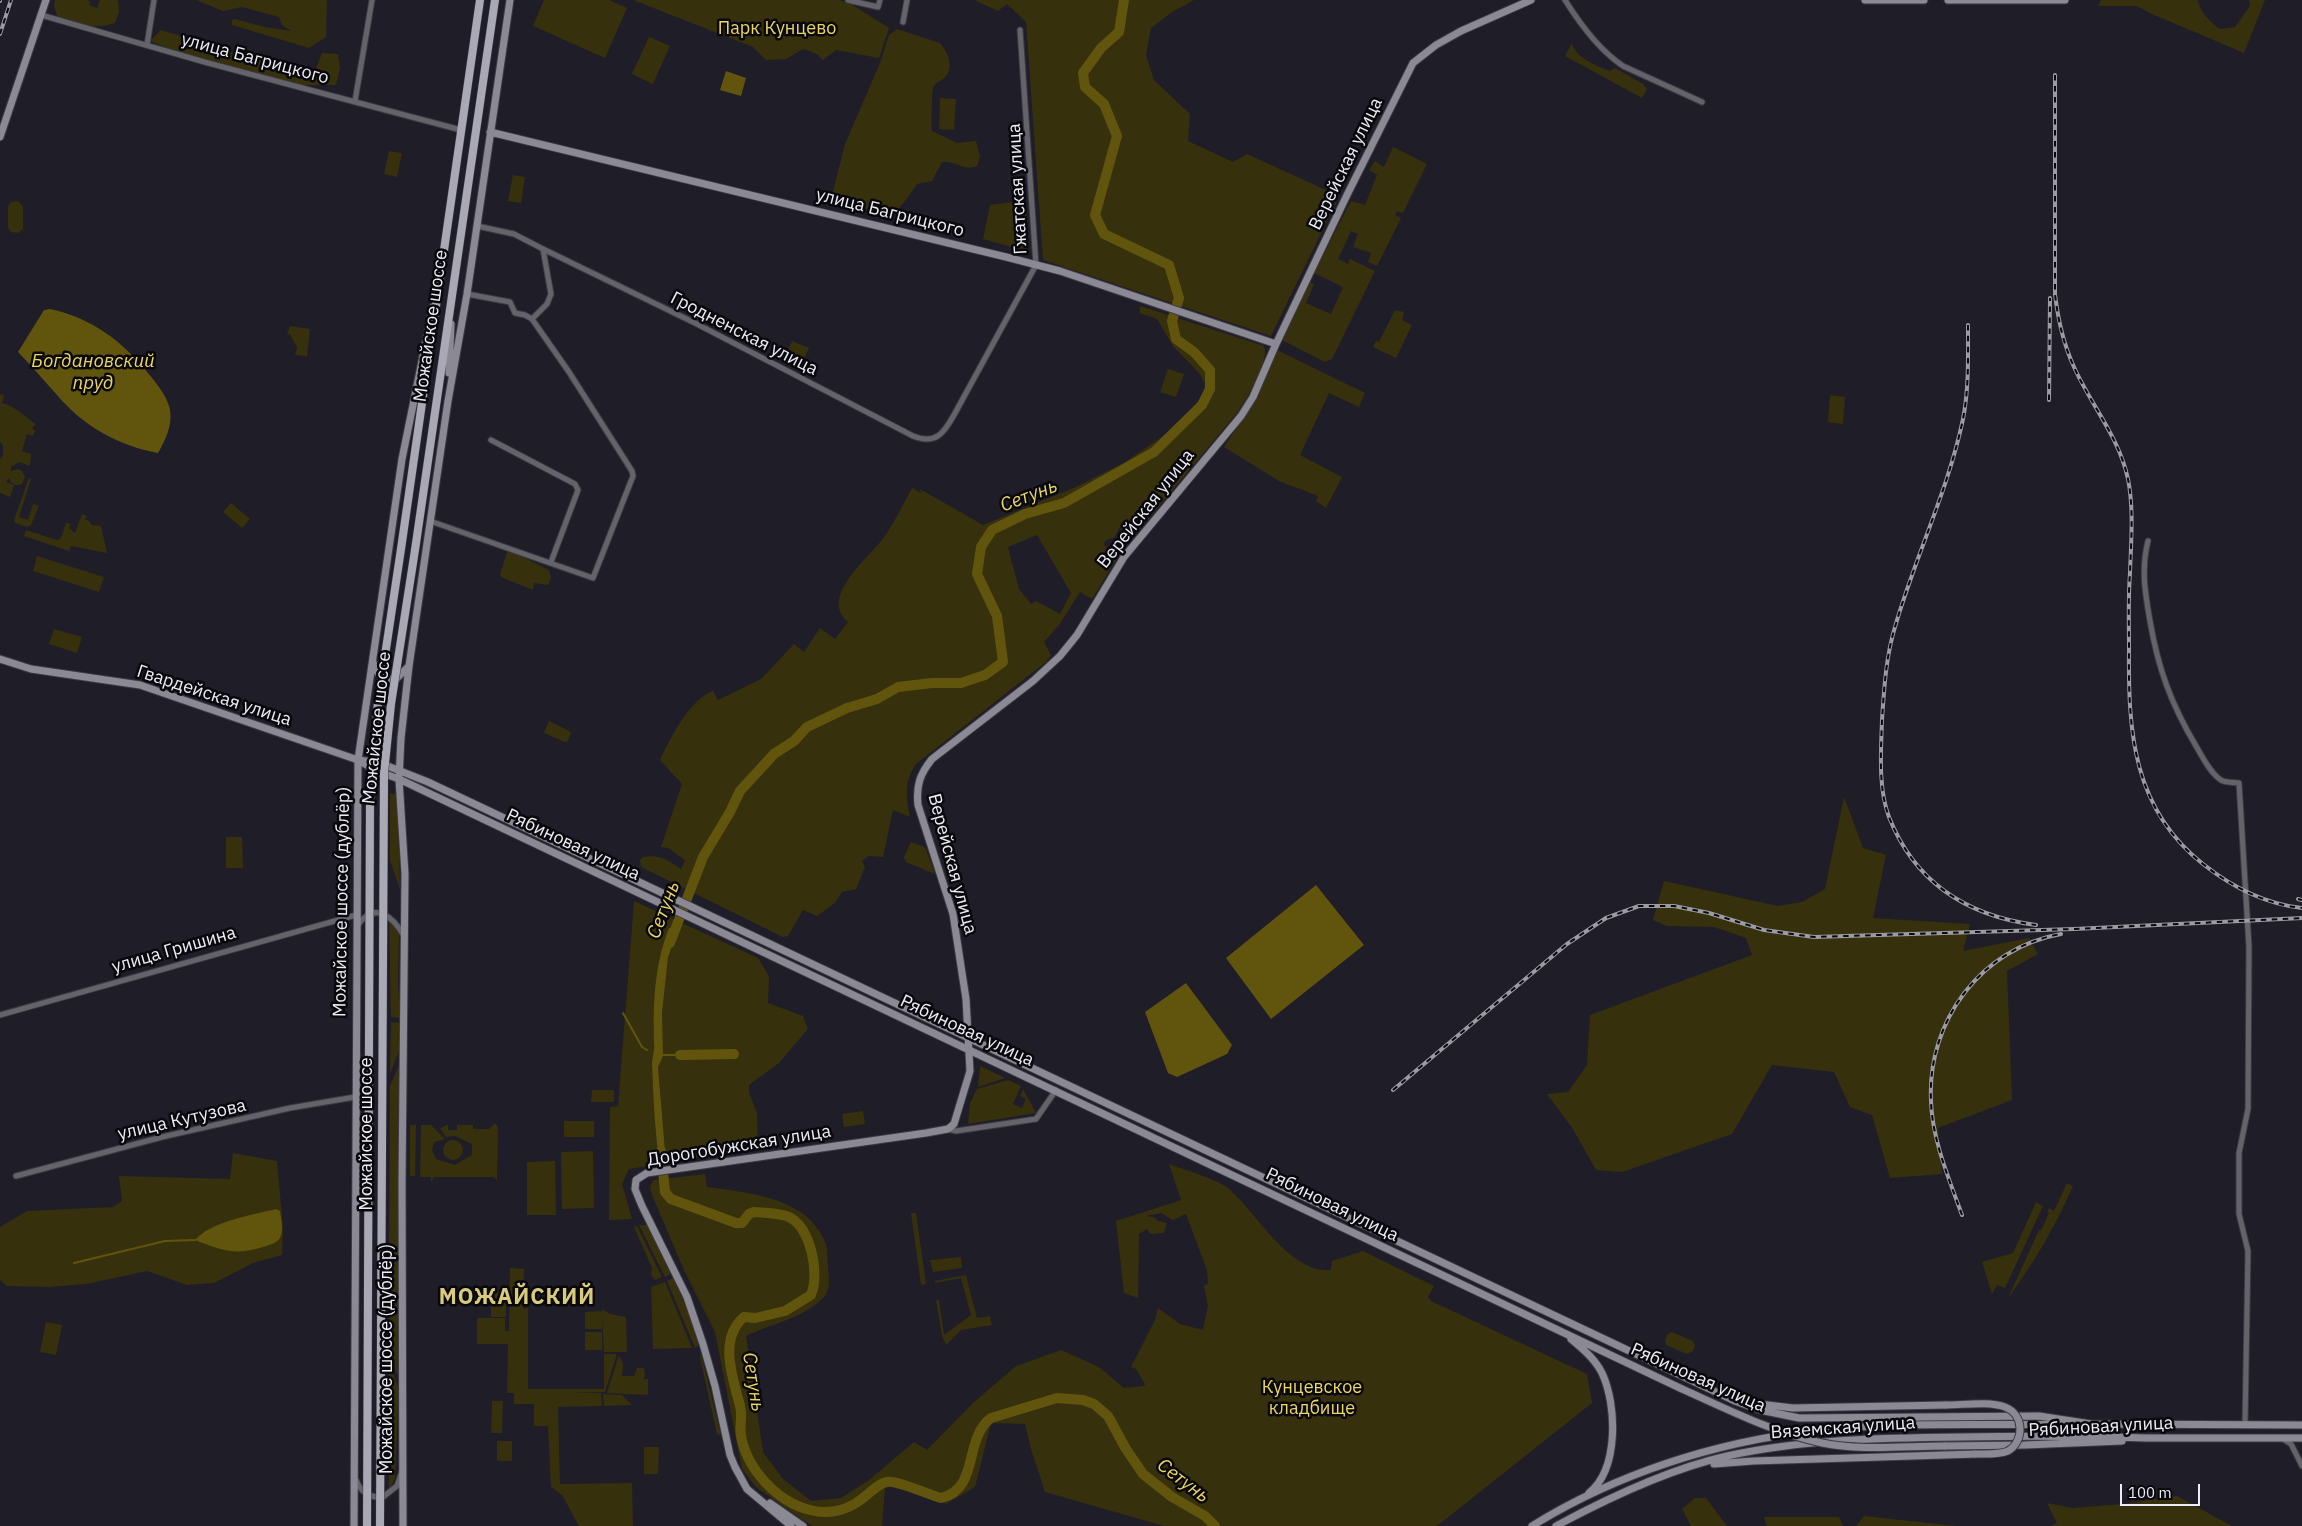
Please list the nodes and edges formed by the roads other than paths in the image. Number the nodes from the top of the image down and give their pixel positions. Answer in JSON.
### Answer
{"nodes":[{"id":1,"x":46,"y":0,"type":"edge"},
{"id":2,"x":154,"y":0,"type":"edge"},
{"id":3,"x":372,"y":0,"type":"edge"},
{"id":4,"x":480,"y":0,"type":"edge"},
{"id":5,"x":495,"y":0,"type":"edge"},
{"id":6,"x":510,"y":0,"type":"edge"},
{"id":7,"x":848,"y":0,"type":"edge"},
{"id":8,"x":880,"y":0,"type":"edge"},
{"id":9,"x":907,"y":0,"type":"edge"},
{"id":10,"x":1531,"y":0,"type":"edge"},
{"id":11,"x":1565,"y":0,"type":"edge"},
{"id":12,"x":1864,"y":0,"type":"edge"},
{"id":13,"x":1905,"y":0,"type":"edge"},
{"id":14,"x":1924,"y":0,"type":"edge"},
{"id":15,"x":1948,"y":0,"type":"edge"},
{"id":16,"x":2065,"y":0,"type":"edge"},
{"id":17,"x":41,"y":15,"type":"junction"},
{"id":18,"x":903,"y":22,"type":"dead end"},
{"id":19,"x":1020,"y":30,"type":"dead end"},
{"id":20,"x":147,"y":45,"type":"junction"},
{"id":21,"x":355,"y":101,"type":"junction"},
{"id":22,"x":1702,"y":102,"type":"dead end"},
{"id":23,"x":461,"y":130,"type":"junction"},
{"id":24,"x":490,"y":132,"type":"junction"},
{"id":25,"x":0,"y":138,"type":"edge"},
{"id":26,"x":477,"y":226,"type":"junction"},
{"id":27,"x":543,"y":249,"type":"junction"},
{"id":28,"x":1036,"y":265,"type":"junction"},
{"id":29,"x":438,"y":285,"type":"junction"},
{"id":30,"x":452,"y":288,"type":"junction"},
{"id":31,"x":467,"y":294,"type":"junction"},
{"id":32,"x":532,"y":319,"type":"junction"},
{"id":33,"x":1276,"y":344,"type":"junction"},
{"id":34,"x":448,"y":401,"type":"junction"},
{"id":35,"x":934,"y":438,"type":"joint"},
{"id":36,"x":492,"y":440,"type":"dead end"},
{"id":37,"x":430,"y":521,"type":"junction"},
{"id":38,"x":2148,"y":541,"type":"dead end"},
{"id":39,"x":551,"y":562,"type":"junction"},
{"id":40,"x":0,"y":659,"type":"edge"},
{"id":41,"x":372,"y":660,"type":"junction"},
{"id":42,"x":409,"y":666,"type":"junction"},
{"id":43,"x":358,"y":760,"type":"junction"},
{"id":44,"x":399,"y":768,"type":"junction"},
{"id":45,"x":399,"y":779,"type":"junction"},
{"id":46,"x":356,"y":915,"type":"junction"},
{"id":47,"x":356,"y":929,"type":"junction"},
{"id":48,"x":404,"y":936,"type":"junction"},
{"id":49,"x":0,"y":1015,"type":"edge"},
{"id":50,"x":969,"y":1040,"type":"junction"},
{"id":51,"x":969,"y":1049,"type":"junction"},
{"id":52,"x":1056,"y":1090,"type":"junction"},
{"id":53,"x":355,"y":1097,"type":"junction"},
{"id":54,"x":948,"y":1130,"type":"junction"},
{"id":55,"x":16,"y":1176,"type":"dead end"},
{"id":56,"x":1558,"y":1330,"type":"junction"},
{"id":57,"x":1718,"y":1392,"type":"junction"},
{"id":58,"x":2091,"y":1424,"type":"junction"},
{"id":59,"x":2245,"y":1425,"type":"junction"},
{"id":60,"x":2302,"y":1425,"type":"edge"},
{"id":61,"x":2278,"y":1437,"type":"junction"},
{"id":62,"x":2146,"y":1438,"type":"junction"},
{"id":63,"x":2302,"y":1438,"type":"edge"},
{"id":64,"x":1698,"y":1465,"type":"junction"},
{"id":65,"x":2302,"y":1466,"type":"edge"},
{"id":66,"x":403,"y":1468,"type":"junction"},
{"id":67,"x":354,"y":1473,"type":"junction"},
{"id":68,"x":741,"y":1476,"type":"junction"},
{"id":69,"x":1580,"y":1501,"type":"junction"},
{"id":70,"x":354,"y":1526,"type":"edge"},
{"id":71,"x":367,"y":1526,"type":"edge"},
{"id":72,"x":380,"y":1526,"type":"edge"},
{"id":73,"x":403,"y":1526,"type":"edge"},
{"id":74,"x":791,"y":1526,"type":"edge"},
{"id":75,"x":803,"y":1526,"type":"edge"},
{"id":76,"x":1532,"y":1526,"type":"edge"},
{"id":77,"x":1556,"y":1526,"type":"edge"}],
"edges":[{"from":1,"to":17,"type":"main road"},
{"from":2,"to":20,"type":"street"},
{"from":3,"to":21,"type":"street"},
{"from":4,"to":23,"type":"main road","name":"Можайское шоссе"},
{"from":5,"to":30,"type":"main road","name":"Можайское шоссе"},
{"from":6,"to":24,"type":"main road","name":"Можайское шоссе (дублёр)"},
{"from":7,"to":8,"type":"street"},
{"from":9,"to":18,"type":"street"},
{"from":10,"to":33,"type":"main road","name":"Верейская улица"},
{"from":11,"to":22,"type":"street"},
{"from":12,"to":13,"type":"main road"},
{"from":13,"to":14,"type":"main road"},
{"from":15,"to":16,"type":"main road"},
{"from":17,"to":20,"type":"street","name":"улица Багрицкого"},
{"from":17,"to":25,"type":"main road"},
{"from":19,"to":28,"type":"street","name":"Гжатская улица"},
{"from":20,"to":21,"type":"street","name":"улица Багрицкого"},
{"from":21,"to":23,"type":"street","name":"улица Багрицкого"},
{"from":23,"to":29,"type":"main road","name":"Можайское шоссе"},
{"from":24,"to":26,"type":"main road","name":"Можайское шоссе (дублёр)"},
{"from":24,"to":28,"type":"main road","name":"улица Багрицкого"},
{"from":26,"to":27,"type":"street","name":"Гродненская улица"},
{"from":26,"to":31,"type":"main road","name":"Можайское шоссе (дублёр)"},
{"from":27,"to":32,"type":"street"},
{"from":27,"to":35,"type":"street","name":"Гродненская улица"},
{"from":28,"to":33,"type":"main road","name":"улица Багрицкого"},
{"from":28,"to":35,"type":"street","name":"Гжатская улица"},
{"from":29,"to":41,"type":"main road","name":"Можайское шоссе (дублёр)"},
{"from":29,"to":71,"type":"main road","name":"Можайское шоссе","bridge":true},
{"from":30,"to":34,"type":"main road"},
{"from":30,"to":72,"type":"main road","name":"Можайское шоссе","bridge":true},
{"from":31,"to":32,"type":"street"},
{"from":31,"to":34,"type":"main road","name":"Можайское шоссе (дублёр)"},
{"from":32,"to":39,"type":"street"},
{"from":33,"to":50,"type":"main road","name":"Верейская улица"},
{"from":34,"to":37,"type":"main road","name":"Можайское шоссе (дублёр)"},
{"from":36,"to":39,"type":"street"},
{"from":37,"to":39,"type":"street"},
{"from":37,"to":42,"type":"main road","name":"Можайское шоссе (дублёр)"},
{"from":38,"to":59,"type":"street"},
{"from":40,"to":43,"type":"main road","name":"Гвардейская улица"},
{"from":41,"to":42,"type":"main road"},
{"from":41,"to":43,"type":"main road","name":"Можайское шоссе (дублёр)"},
{"from":42,"to":44,"type":"main road","name":"Можайское шоссе (дублёр)"},
{"from":43,"to":44,"type":"main road","name":"Рябиновая улица"},
{"from":43,"to":45,"type":"main road","name":"Рябиновая улица"},
{"from":43,"to":46,"type":"main road","name":"Можайское шоссе (дублёр)"},
{"from":44,"to":45,"type":"main road","name":"Можайское шоссе (дублёр)"},
{"from":44,"to":50,"type":"main road","name":"Рябиновая улица"},
{"from":45,"to":48,"type":"main road","name":"Можайское шоссе (дублёр)"},
{"from":45,"to":51,"type":"main road","name":"Рябиновая улица"},
{"from":46,"to":47,"type":"main road","name":"Можайское шоссе (дублёр)"},
{"from":46,"to":49,"type":"street","name":"улица Гришина"},
{"from":47,"to":48,"type":"street"},
{"from":47,"to":53,"type":"main road","name":"Можайское шоссе (дублёр)"},
{"from":48,"to":66,"type":"main road","name":"Можайское шоссе (дублёр)"},
{"from":50,"to":51,"type":"main road","name":"Верейская улица"},
{"from":50,"to":57,"type":"main road","name":"Рябиновая улица"},
{"from":51,"to":52,"type":"main road","name":"Рябиновая улица"},
{"from":51,"to":54,"type":"main road","name":"Верейская улица"},
{"from":52,"to":54,"type":"street","name":"Дорогобужская улица"},
{"from":52,"to":56,"type":"main road","name":"Рябиновая улица"},
{"from":53,"to":55,"type":"street","name":"улица Кутузова"},
{"from":53,"to":67,"type":"main road","name":"Можайское шоссе (дублёр)"},
{"from":54,"to":68,"type":"main road","name":"Дорогобужская улица"},
{"from":56,"to":62,"type":"main road","name":"Рябиновая улица","bridge":true},
{"from":56,"to":69,"type":"main road"},
{"from":57,"to":58,"type":"main road","name":"Рябиновая улица"},
{"from":57,"to":64,"type":"main road","bridge":true},
{"from":58,"to":59,"type":"main road","name":"Рябиновая улица"},
{"from":58,"to":69,"type":"main road","name":"Вяземская улица"},
{"from":59,"to":60,"type":"main road","name":"Рябиновая улица"},
{"from":61,"to":62,"type":"main road","name":"Рябиновая улица"},
{"from":61,"to":63,"type":"main road","name":"Рябиновая улица"},
{"from":61,"to":65,"type":"street"},
{"from":62,"to":64,"type":"main road","name":"Вяземская улица"},
{"from":64,"to":77,"type":"main road","name":"Вяземская улица"},
{"from":66,"to":67,"type":"street"},
{"from":66,"to":73,"type":"main road","name":"Можайское шоссе (дублёр)"},
{"from":67,"to":70,"type":"main road","name":"Можайское шоссе (дублёр)"},
{"from":68,"to":74,"type":"main road","name":"Дорогобужская улица"},
{"from":68,"to":75,"type":"main road","name":"Дорогобужская улица"},
{"from":69,"to":76,"type":"main road","name":"Вяземская улица"}]}
